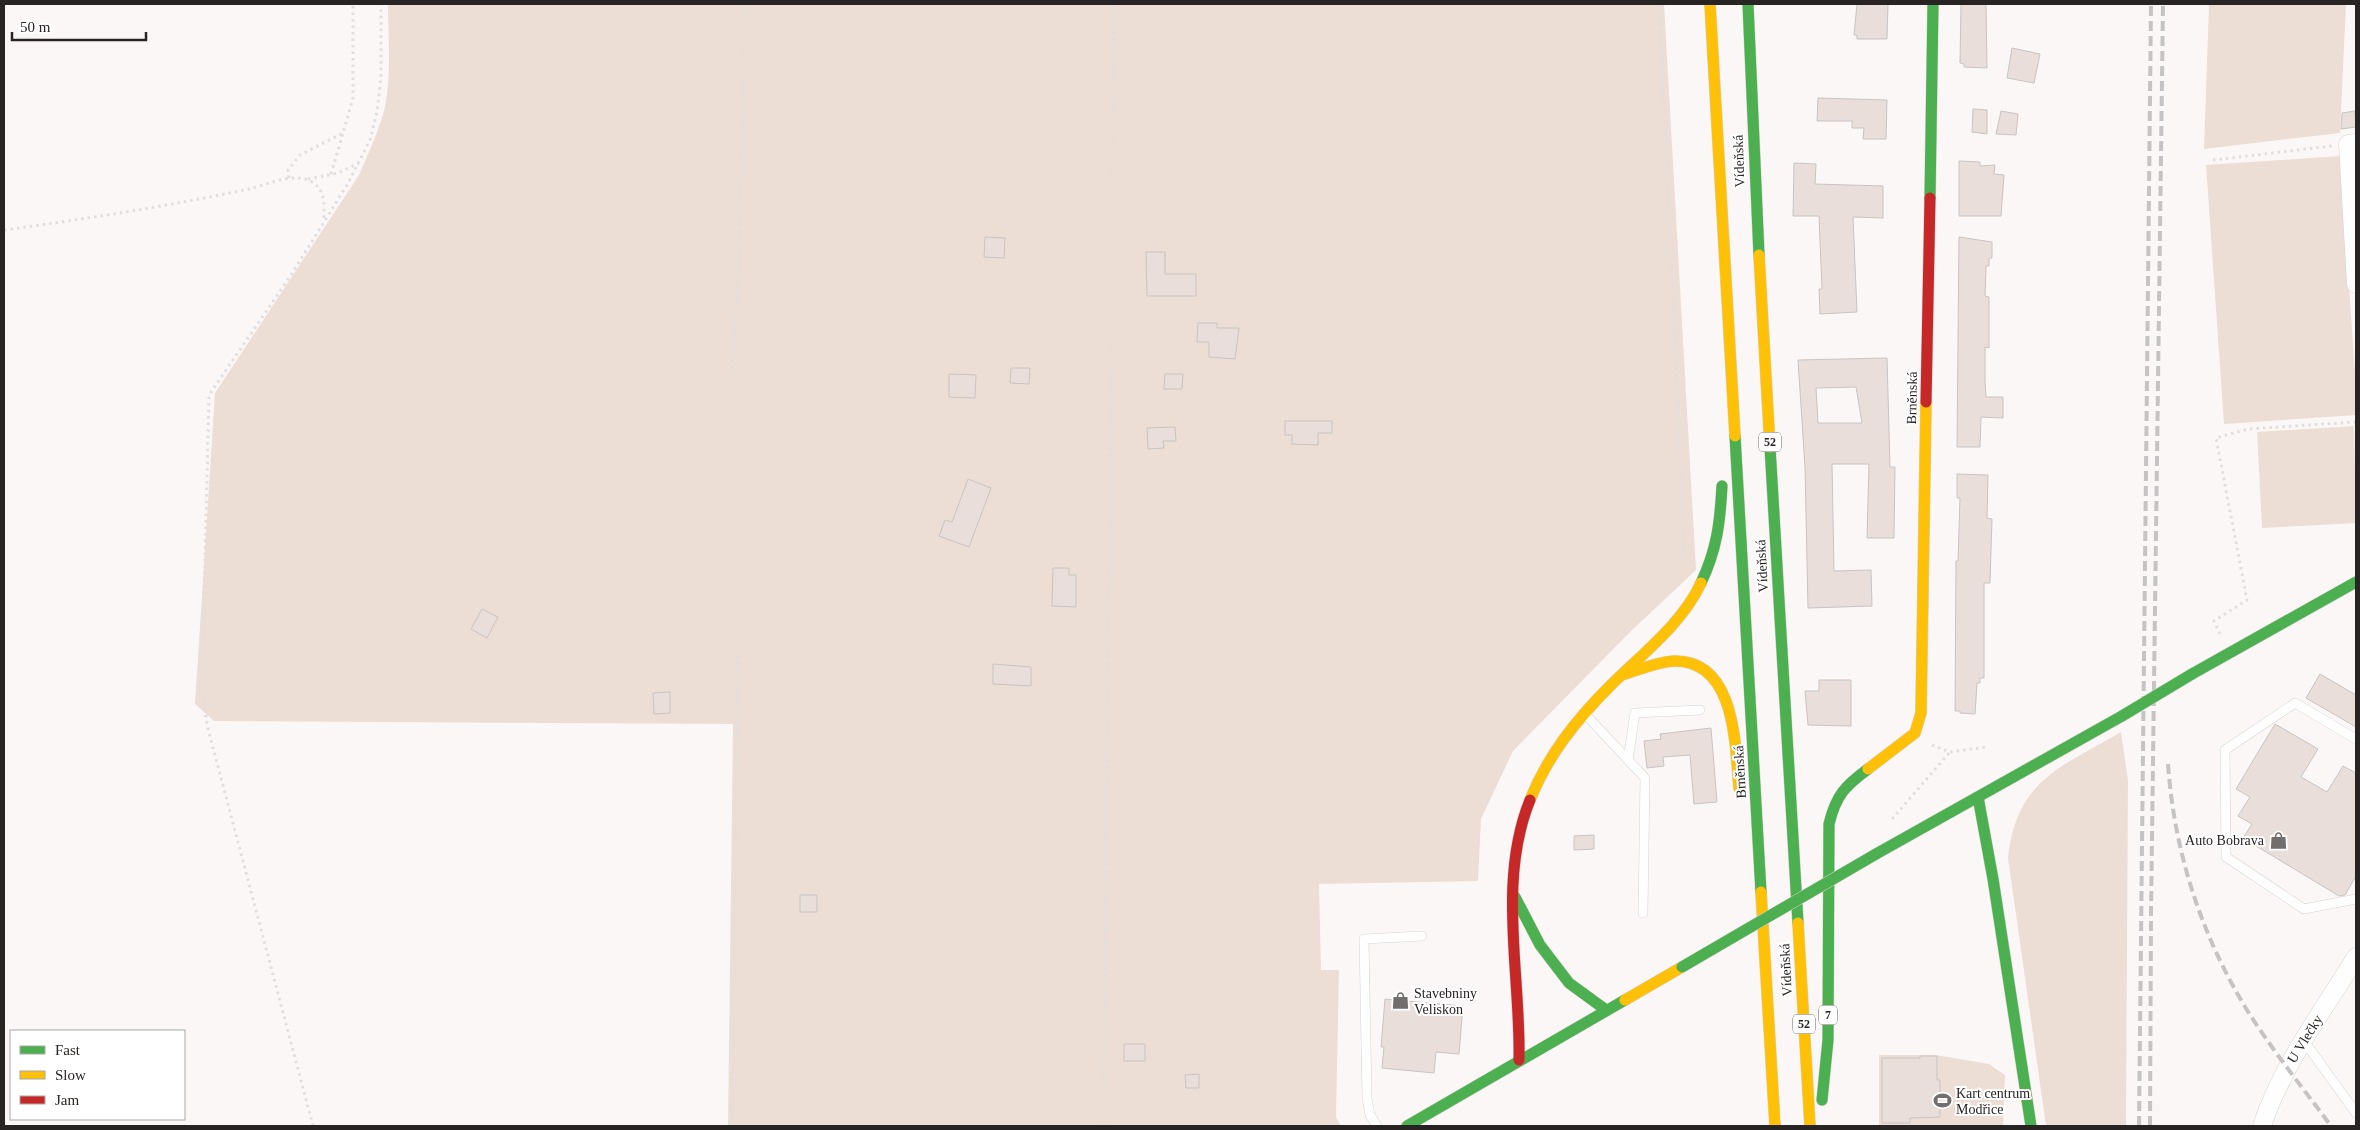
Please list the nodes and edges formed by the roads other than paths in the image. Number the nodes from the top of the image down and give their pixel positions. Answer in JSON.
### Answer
{"nodes":[{"id":1,"x":1710,"y":4,"type":"edge"},
{"id":2,"x":1748,"y":4,"type":"edge"},
{"id":3,"x":1933,"y":4,"type":"edge"},
{"id":4,"x":2352,"y":143,"type":"edge"},
{"id":5,"x":2356,"y":284,"type":"edge"},
{"id":6,"x":1732,"y":385,"type":"junction"},
{"id":7,"x":1723,"y":437,"type":"dead end"},
{"id":8,"x":1721,"y":473,"type":"dead end"},
{"id":9,"x":2356,"y":582,"type":"edge"},
{"id":10,"x":1620,"y":676,"type":"junction"},
{"id":11,"x":1700,"y":710,"type":"dead end"},
{"id":12,"x":1584,"y":713,"type":"junction"},
{"id":13,"x":2356,"y":739,"type":"edge"},
{"id":14,"x":1628,"y":760,"type":"junction"},
{"id":15,"x":1978,"y":797,"type":"junction"},
{"id":16,"x":1741,"y":802,"type":"dead end"},
{"id":17,"x":1747,"y":820,"type":"dead end"},
{"id":18,"x":1760,"y":846,"type":"junction"},
{"id":19,"x":1514,"y":896,"type":"junction"},
{"id":20,"x":2356,"y":899,"type":"edge"},
{"id":21,"x":1643,"y":913,"type":"dead end"},
{"id":22,"x":1422,"y":936,"type":"dead end"},
{"id":23,"x":2356,"y":957,"type":"edge"},
{"id":24,"x":1606,"y":1010,"type":"junction"},
{"id":25,"x":2304,"y":1042,"type":"junction"},
{"id":26,"x":1519,"y":1060,"type":"junction"},
{"id":27,"x":2356,"y":1113,"type":"edge"},
{"id":28,"x":1377,"y":1126,"type":"edge"},
{"id":29,"x":1407,"y":1126,"type":"edge"},
{"id":30,"x":1775,"y":1126,"type":"edge"},
{"id":31,"x":1810,"y":1126,"type":"edge"},
{"id":32,"x":1819,"y":1126,"type":"edge"},
{"id":33,"x":2031,"y":1126,"type":"edge"},
{"id":34,"x":2262,"y":1126,"type":"edge"}],
"edges":[{"from":1,"to":6,"type":"main road","name":"Vídeňská"},
{"from":2,"to":31,"type":"main road","name":"Vídeňská","number":"52"},
{"from":3,"to":32,"type":"main road","name":"Brněnská","number":"7"},
{"from":4,"to":5,"type":"street"},
{"from":6,"to":7,"type":"main road"},
{"from":6,"to":18,"type":"main road","name":"Brněnská"},
{"from":8,"to":10,"type":"main road"},
{"from":9,"to":15,"type":"main road","bridge":true},
{"from":10,"to":12,"type":"main road"},
{"from":10,"to":16,"type":"main road"},
{"from":11,"to":14,"type":"lane"},
{"from":12,"to":14,"type":"lane"},
{"from":12,"to":19,"type":"main road"},
{"from":13,"to":20,"type":"lane"},
{"from":14,"to":21,"type":"lane"},
{"from":15,"to":24,"type":"main road","bridge":true},
{"from":15,"to":33,"type":"main road"},
{"from":17,"to":18,"type":"main road"},
{"from":18,"to":30,"type":"main road","name":"Brněnská"},
{"from":19,"to":24,"type":"main road"},
{"from":19,"to":26,"type":"main road"},
{"from":22,"to":28,"type":"lane"},
{"from":23,"to":25,"type":"street","name":"U Vlečky"},
{"from":24,"to":26,"type":"main road"},
{"from":25,"to":27,"type":"lane"},
{"from":25,"to":34,"type":"street","name":"U Vlečky"},
{"from":26,"to":29,"type":"main road"}]}
